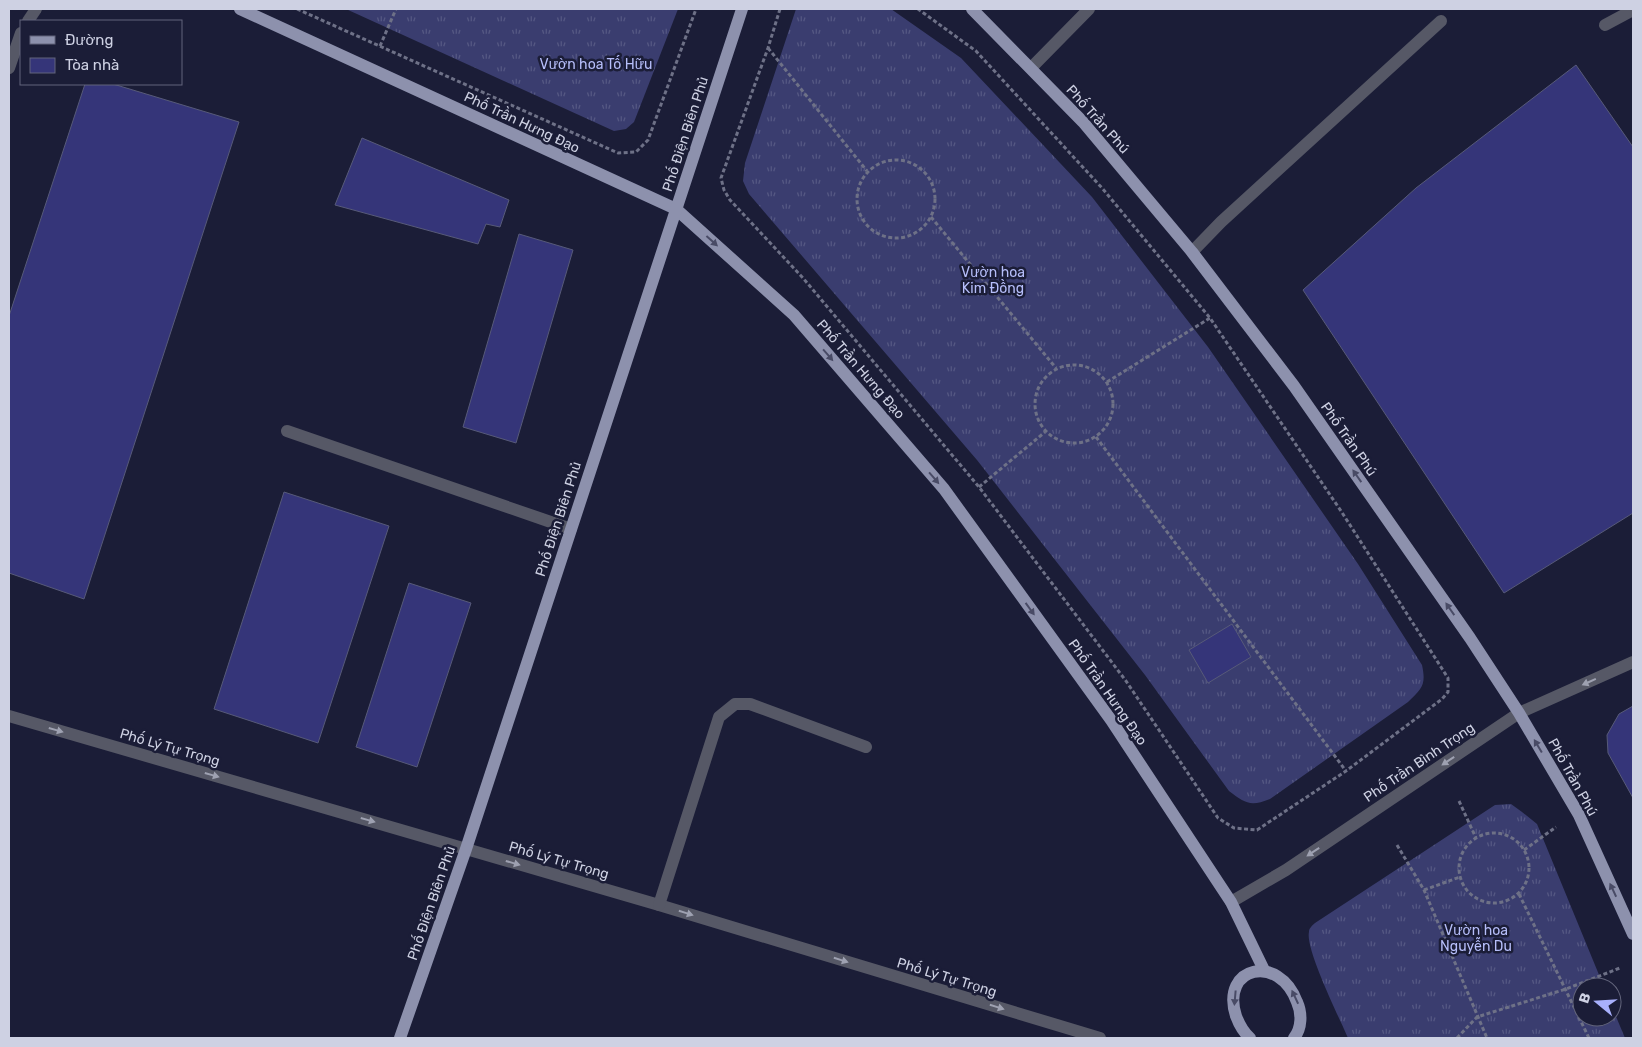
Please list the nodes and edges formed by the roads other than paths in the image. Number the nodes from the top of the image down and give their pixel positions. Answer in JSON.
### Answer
{"nodes":[{"id":1,"x":36,"y":9,"type":"edge"},
{"id":2,"x":240,"y":9,"type":"edge"},
{"id":3,"x":742,"y":9,"type":"edge"},
{"id":4,"x":1089,"y":9,"type":"edge"},
{"id":5,"x":977,"y":10,"type":"edge"},
{"id":6,"x":1633,"y":10,"type":"edge"},
{"id":7,"x":29,"y":20,"type":"edge"},
{"id":8,"x":1441,"y":21,"type":"dead end"},
{"id":9,"x":1604,"y":25,"type":"dead end"},
{"id":10,"x":20,"y":36,"type":"edge"},
{"id":11,"x":9,"y":68,"type":"edge"},
{"id":12,"x":1031,"y":68,"type":"junction"},
{"id":13,"x":676,"y":209,"type":"junction"},
{"id":14,"x":1192,"y":252,"type":"junction"},
{"id":15,"x":287,"y":431,"type":"dead end"},
{"id":16,"x":571,"y":529,"type":"junction"},
{"id":17,"x":1633,"y":662,"type":"edge"},
{"id":18,"x":1519,"y":713,"type":"junction"},
{"id":19,"x":9,"y":716,"type":"edge"},
{"id":20,"x":866,"y":747,"type":"dead end"},
{"id":21,"x":466,"y":849,"type":"junction"},
{"id":22,"x":1231,"y":902,"type":"junction"},
{"id":23,"x":659,"y":905,"type":"junction"},
{"id":24,"x":1632,"y":926,"type":"edge"},
{"id":25,"x":1264,"y":970,"type":"junction"},
{"id":26,"x":1246,"y":1037,"type":"edge"},
{"id":27,"x":400,"y":1038,"type":"edge"},
{"id":28,"x":1100,"y":1038,"type":"edge"},
{"id":29,"x":1294,"y":1038,"type":"edge"}],
"edges":[{"from":1,"to":7,"type":"street"},
{"from":2,"to":13,"type":"main road","name":"Phố Trần Hưng Đạo"},
{"from":3,"to":13,"type":"main road","name":"Phố Điện Biên Phủ"},
{"from":4,"to":12,"type":"street"},
{"from":5,"to":12,"type":"main road","name":"Phố Trần Phú"},
{"from":6,"to":9,"type":"street"},
{"from":8,"to":14,"type":"street"},
{"from":10,"to":11,"type":"street"},
{"from":12,"to":14,"type":"main road","name":"Phố Trần Phú"},
{"from":13,"to":16,"type":"main road","name":"Phố Điện Biên Phủ"},
{"from":13,"to":22,"type":"main road","name":"Phố Trần Hưng Đạo","one_way":true},
{"from":18,"to":14,"type":"main road","name":"Phố Trần Phú","one_way":true},
{"from":15,"to":16,"type":"street"},
{"from":16,"to":21,"type":"main road","name":"Phố Điện Biên Phủ"},
{"from":17,"to":18,"type":"street","name":"Phố Trần Bình Trọng","one_way":true},
{"from":18,"to":22,"type":"street","name":"Phố Trần Bình Trọng","one_way":true},
{"from":24,"to":18,"type":"main road","name":"Phố Trần Phú","one_way":true},
{"from":19,"to":21,"type":"street","name":"Phố Lý Tự Trọng","one_way":true},
{"from":20,"to":23,"type":"street"},
{"from":21,"to":23,"type":"street","name":"Phố Lý Tự Trọng","one_way":true},
{"from":21,"to":27,"type":"main road","name":"Phố Điện Biên Phủ"},
{"from":22,"to":25,"type":"main road","name":"Phố Trần Hưng Đạo"},
{"from":23,"to":28,"type":"street","name":"Phố Lý Tự Trọng","one_way":true},
{"from":25,"to":26,"type":"main road","one_way":true},
{"from":29,"to":25,"type":"main road","one_way":true}]}
